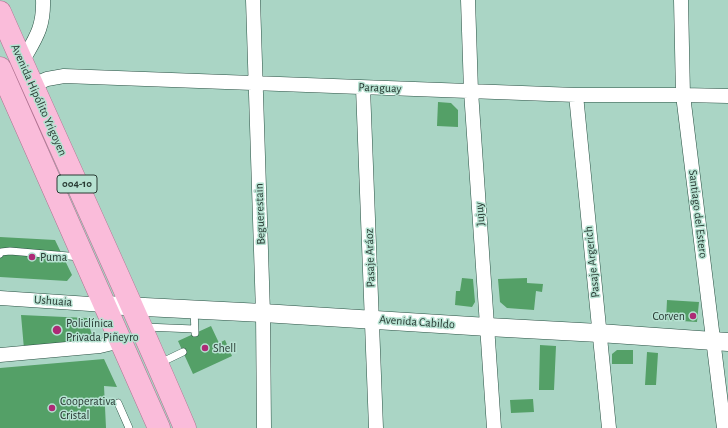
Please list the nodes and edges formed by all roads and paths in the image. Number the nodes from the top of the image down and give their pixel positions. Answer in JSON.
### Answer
{"nodes":[{"id":1,"x":43,"y":0,"type":"edge"},
{"id":2,"x":253,"y":0,"type":"edge"},
{"id":3,"x":468,"y":0,"type":"edge"},
{"id":4,"x":681,"y":0,"type":"edge"},
{"id":5,"x":0,"y":12,"type":"edge"},
{"id":6,"x":22,"y":62,"type":"junction"},
{"id":7,"x":0,"y":68,"type":"edge"},
{"id":8,"x":256,"y":84,"type":"junction"},
{"id":9,"x":33,"y":85,"type":"junction"},
{"id":10,"x":363,"y":88,"type":"junction"},
{"id":11,"x":471,"y":92,"type":"junction"},
{"id":12,"x":576,"y":95,"type":"junction"},
{"id":13,"x":683,"y":95,"type":"junction"},
{"id":14,"x":728,"y":96,"type":"edge"},
{"id":15,"x":0,"y":254,"type":"edge"},
{"id":16,"x":84,"y":257,"type":"junction"},
{"id":17,"x":0,"y":298,"type":"edge"},
{"id":18,"x":105,"y":305,"type":"junction"},
{"id":19,"x":132,"y":306,"type":"junction"},
{"id":20,"x":194,"y":310,"type":"junction"},
{"id":21,"x":263,"y":313,"type":"junction"},
{"id":22,"x":372,"y":319,"type":"junction"},
{"id":23,"x":141,"y":327,"type":"junction"},
{"id":24,"x":488,"y":327,"type":"junction"},
{"id":25,"x":599,"y":333,"type":"junction"},
{"id":26,"x":121,"y":341,"type":"junction"},
{"id":27,"x":721,"y":342,"type":"edge"},
{"id":28,"x":183,"y":352,"type":"dead end"},
{"id":29,"x":0,"y":355,"type":"edge"},
{"id":30,"x":158,"y":364,"type":"junction"},
{"id":31,"x":118,"y":403,"type":"dead end"},
{"id":32,"x":129,"y":428,"type":"edge"},
{"id":33,"x":159,"y":428,"type":"edge"},
{"id":34,"x":185,"y":428,"type":"edge"},
{"id":35,"x":264,"y":428,"type":"edge"},
{"id":36,"x":376,"y":428,"type":"edge"},
{"id":37,"x":494,"y":428,"type":"edge"},
{"id":38,"x":609,"y":428,"type":"edge"},
{"id":39,"x":724,"y":428,"type":"edge"}],
"edges":[{"from":1,"to":6,"type":"street"},
{"from":2,"to":8,"type":"street","name":"Beguerestain"},
{"from":3,"to":11,"type":"street","name":"Jujuy"},
{"from":4,"to":13,"type":"street","name":"Santiago del Estero"},
{"from":5,"to":6,"type":"main road","name":"Avenida Hipólito Yrigoyen","number":"004-10"},
{"from":6,"to":9,"type":"main road","name":"Avenida Hipólito Yrigoyen","number":"004-10"},
{"from":7,"to":16,"type":"main road","name":"Avenida Hipólito Yrigoyen","number":"004-10"},
{"from":8,"to":9,"type":"street","name":"Paraguay"},
{"from":8,"to":10,"type":"street","name":"Paraguay"},
{"from":8,"to":21,"type":"street","name":"Beguerestain"},
{"from":9,"to":19,"type":"main road","name":"Avenida Hipólito Yrigoyen","number":"004-10"},
{"from":10,"to":11,"type":"street","name":"Paraguay"},
{"from":10,"to":22,"type":"street","name":"Pasaje Aráoz"},
{"from":11,"to":12,"type":"street","name":"Paraguay"},
{"from":11,"to":24,"type":"street","name":"Jujuy"},
{"from":12,"to":13,"type":"street","name":"Paraguay"},
{"from":12,"to":25,"type":"street","name":"Pasaje Argerich"},
{"from":13,"to":14,"type":"street","name":"Paraguay"},
{"from":13,"to":27,"type":"street","name":"Santiago del Estero"},
{"from":15,"to":16,"type":"lane"},
{"from":16,"to":18,"type":"main road","name":"Avenida Hipólito Yrigoyen","number":"004-10"},
{"from":17,"to":18,"type":"street","name":"Ushuaia"},
{"from":18,"to":19,"type":"street","name":"Avenida Cabildo"},
{"from":18,"to":26,"type":"main road","name":"Avenida Hipólito Yrigoyen","number":"004-10"},
{"from":19,"to":20,"type":"street","name":"Avenida Cabildo"},
{"from":19,"to":23,"type":"main road","name":"Avenida Hipólito Yrigoyen","number":"004-10"},
{"from":20,"to":21,"type":"street","name":"Avenida Cabildo"},
{"from":20,"to":23,"type":"lane"},
{"from":21,"to":22,"type":"street","name":"Avenida Cabildo"},
{"from":21,"to":35,"type":"street","name":"Beguerestain"},
{"from":22,"to":24,"type":"street","name":"Avenida Cabildo"},
{"from":22,"to":36,"type":"street","name":"Pasaje Aráoz"},
{"from":23,"to":30,"type":"main road","name":"Avenida Hipólito Yrigoyen","number":"004-10"},
{"from":24,"to":25,"type":"street","name":"Avenida Cabildo"},
{"from":24,"to":37,"type":"street","name":"Jujuy"},
{"from":25,"to":27,"type":"street","name":"Avenida Cabildo"},
{"from":25,"to":38,"type":"street","name":"Pasaje Argerich"},
{"from":26,"to":29,"type":"street"},
{"from":26,"to":33,"type":"main road","name":"Avenida Hipólito Yrigoyen","number":"004-10"},
{"from":27,"to":39,"type":"street","name":"Santiago del Estero"},
{"from":28,"to":30,"type":"lane"},
{"from":30,"to":34,"type":"main road","name":"Avenida Hipólito Yrigoyen","number":"004-10"},
{"from":31,"to":32,"type":"lane"}]}
